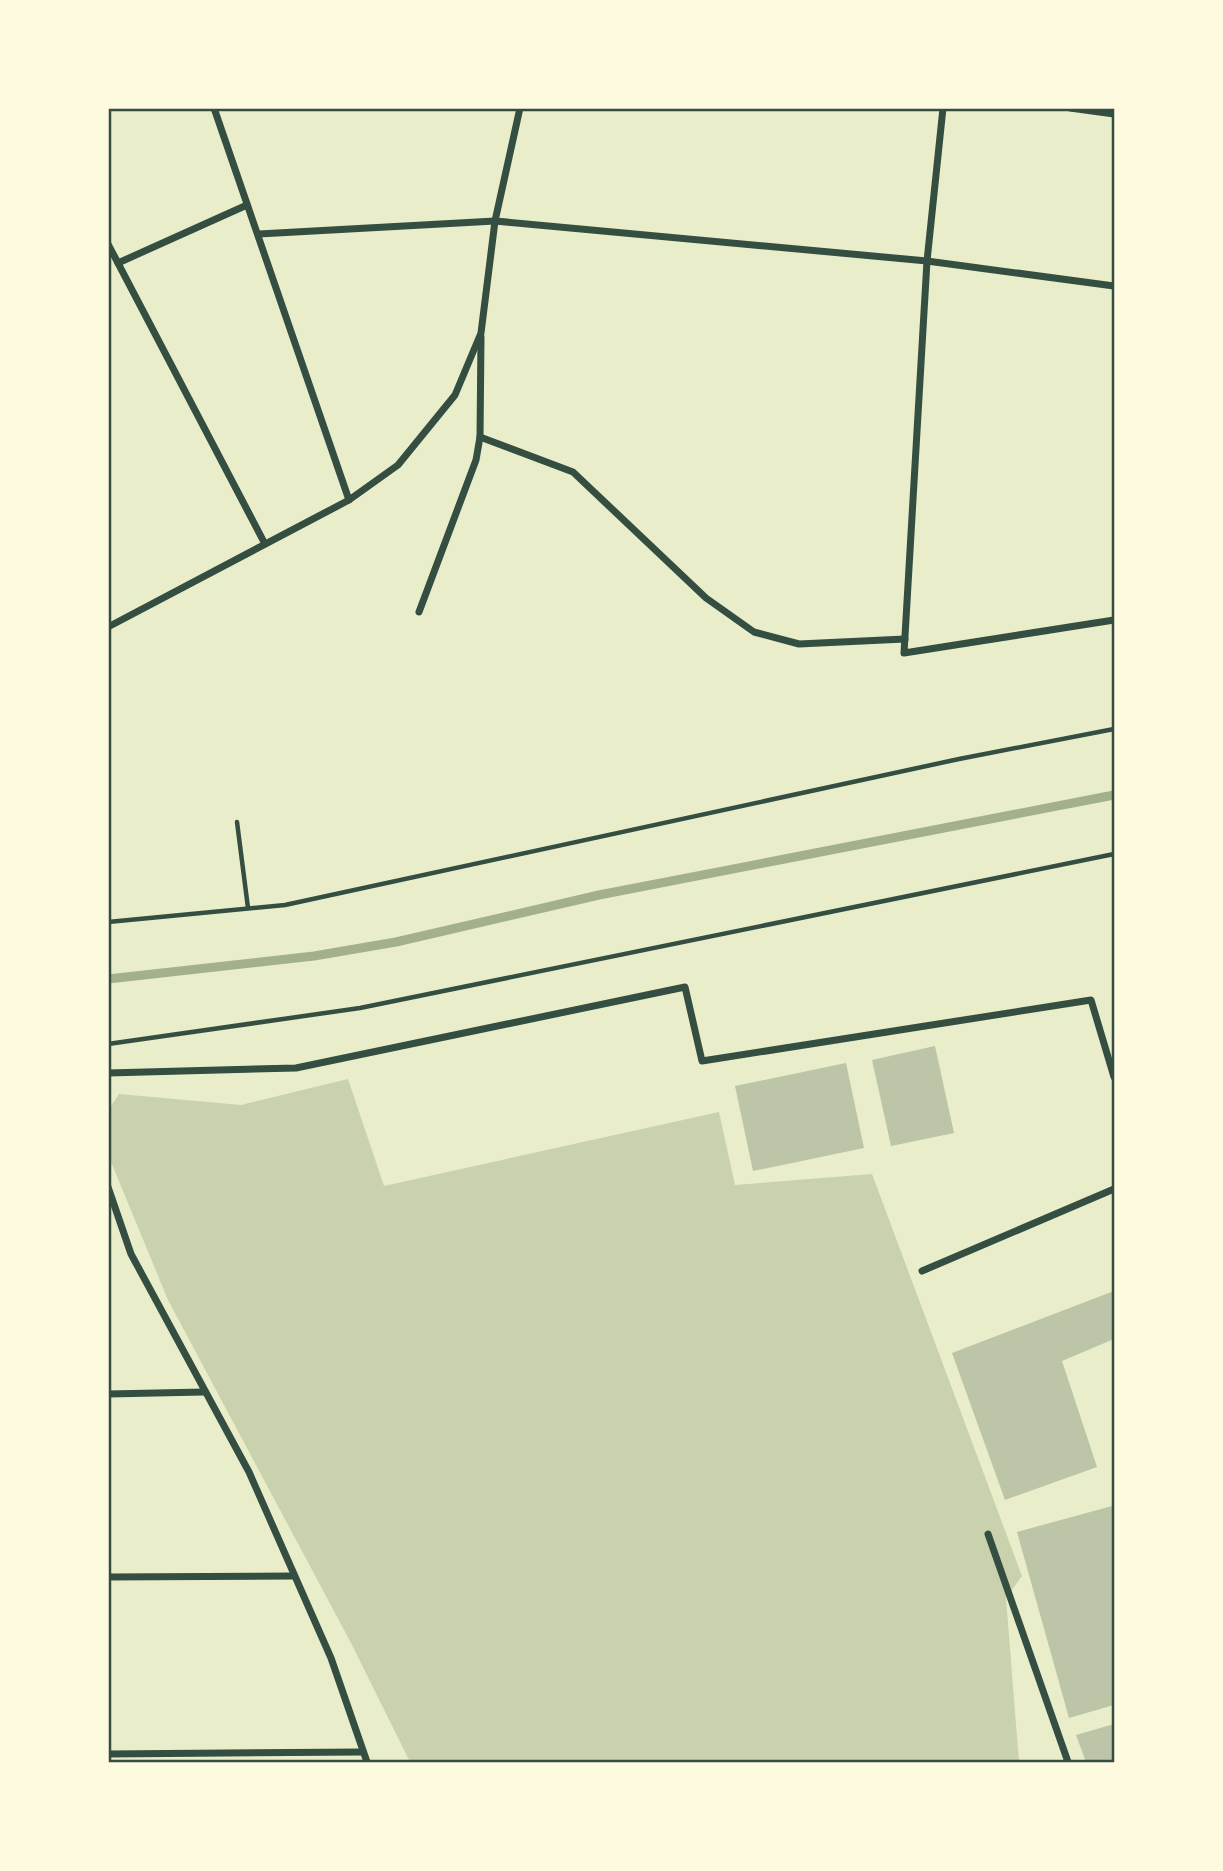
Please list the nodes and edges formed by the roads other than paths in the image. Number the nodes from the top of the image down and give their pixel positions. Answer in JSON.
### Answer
{"nodes":[{"id":1,"x":214,"y":108,"type":"edge"},
{"id":2,"x":520,"y":108,"type":"edge"},
{"id":3,"x":943,"y":108,"type":"edge"},
{"id":4,"x":1070,"y":108,"type":"edge"},
{"id":5,"x":1115,"y":114,"type":"edge"},
{"id":6,"x":247,"y":205,"type":"junction"},
{"id":7,"x":495,"y":220,"type":"junction"},
{"id":8,"x":259,"y":234,"type":"junction"},
{"id":9,"x":108,"y":244,"type":"edge"},
{"id":10,"x":927,"y":261,"type":"junction"},
{"id":11,"x":118,"y":263,"type":"junction"},
{"id":12,"x":1115,"y":285,"type":"edge"},
{"id":13,"x":481,"y":333,"type":"junction"},
{"id":14,"x":480,"y":437,"type":"junction"},
{"id":15,"x":349,"y":500,"type":"junction"},
{"id":16,"x":265,"y":544,"type":"junction"},
{"id":17,"x":419,"y":612,"type":"dead end"},
{"id":18,"x":1115,"y":620,"type":"edge"},
{"id":19,"x":108,"y":627,"type":"edge"},
{"id":20,"x":905,"y":639,"type":"junction"},
{"id":21,"x":108,"y":1073,"type":"edge"},
{"id":22,"x":1115,"y":1077,"type":"edge"},
{"id":23,"x":108,"y":1187,"type":"edge"},
{"id":24,"x":1115,"y":1189,"type":"edge"},
{"id":25,"x":112,"y":1207,"type":"edge"},
{"id":26,"x":922,"y":1272,"type":"dead end"},
{"id":27,"x":204,"y":1392,"type":"junction"},
{"id":28,"x":108,"y":1394,"type":"edge"},
{"id":29,"x":988,"y":1534,"type":"dead end"},
{"id":30,"x":294,"y":1576,"type":"junction"},
{"id":31,"x":108,"y":1577,"type":"edge"},
{"id":32,"x":363,"y":1752,"type":"junction"},
{"id":33,"x":108,"y":1754,"type":"edge"},
{"id":34,"x":367,"y":1762,"type":"edge"},
{"id":35,"x":1068,"y":1762,"type":"edge"}],
"edges":[{"from":1,"to":6,"type":"street"},
{"from":2,"to":7,"type":"street"},
{"from":3,"to":10,"type":"street"},
{"from":4,"to":5,"type":"street"},
{"from":6,"to":8,"type":"street"},
{"from":6,"to":11,"type":"street"},
{"from":7,"to":8,"type":"street"},
{"from":7,"to":10,"type":"street"},
{"from":7,"to":13,"type":"street"},
{"from":8,"to":15,"type":"street"},
{"from":9,"to":11,"type":"street"},
{"from":10,"to":12,"type":"street"},
{"from":10,"to":20,"type":"street"},
{"from":11,"to":16,"type":"street"},
{"from":13,"to":14,"type":"street"},
{"from":13,"to":15,"type":"street"},
{"from":14,"to":17,"type":"street"},
{"from":14,"to":20,"type":"street"},
{"from":15,"to":16,"type":"street"},
{"from":16,"to":19,"type":"street"},
{"from":18,"to":20,"type":"street"},
{"from":21,"to":22,"type":"street"},
{"from":23,"to":25,"type":"street"},
{"from":24,"to":26,"type":"street"},
{"from":25,"to":27,"type":"street"},
{"from":27,"to":28,"type":"street"},
{"from":27,"to":30,"type":"street"},
{"from":29,"to":35,"type":"street"},
{"from":30,"to":31,"type":"street"},
{"from":30,"to":32,"type":"street"},
{"from":32,"to":33,"type":"street"},
{"from":32,"to":34,"type":"street"}]}
